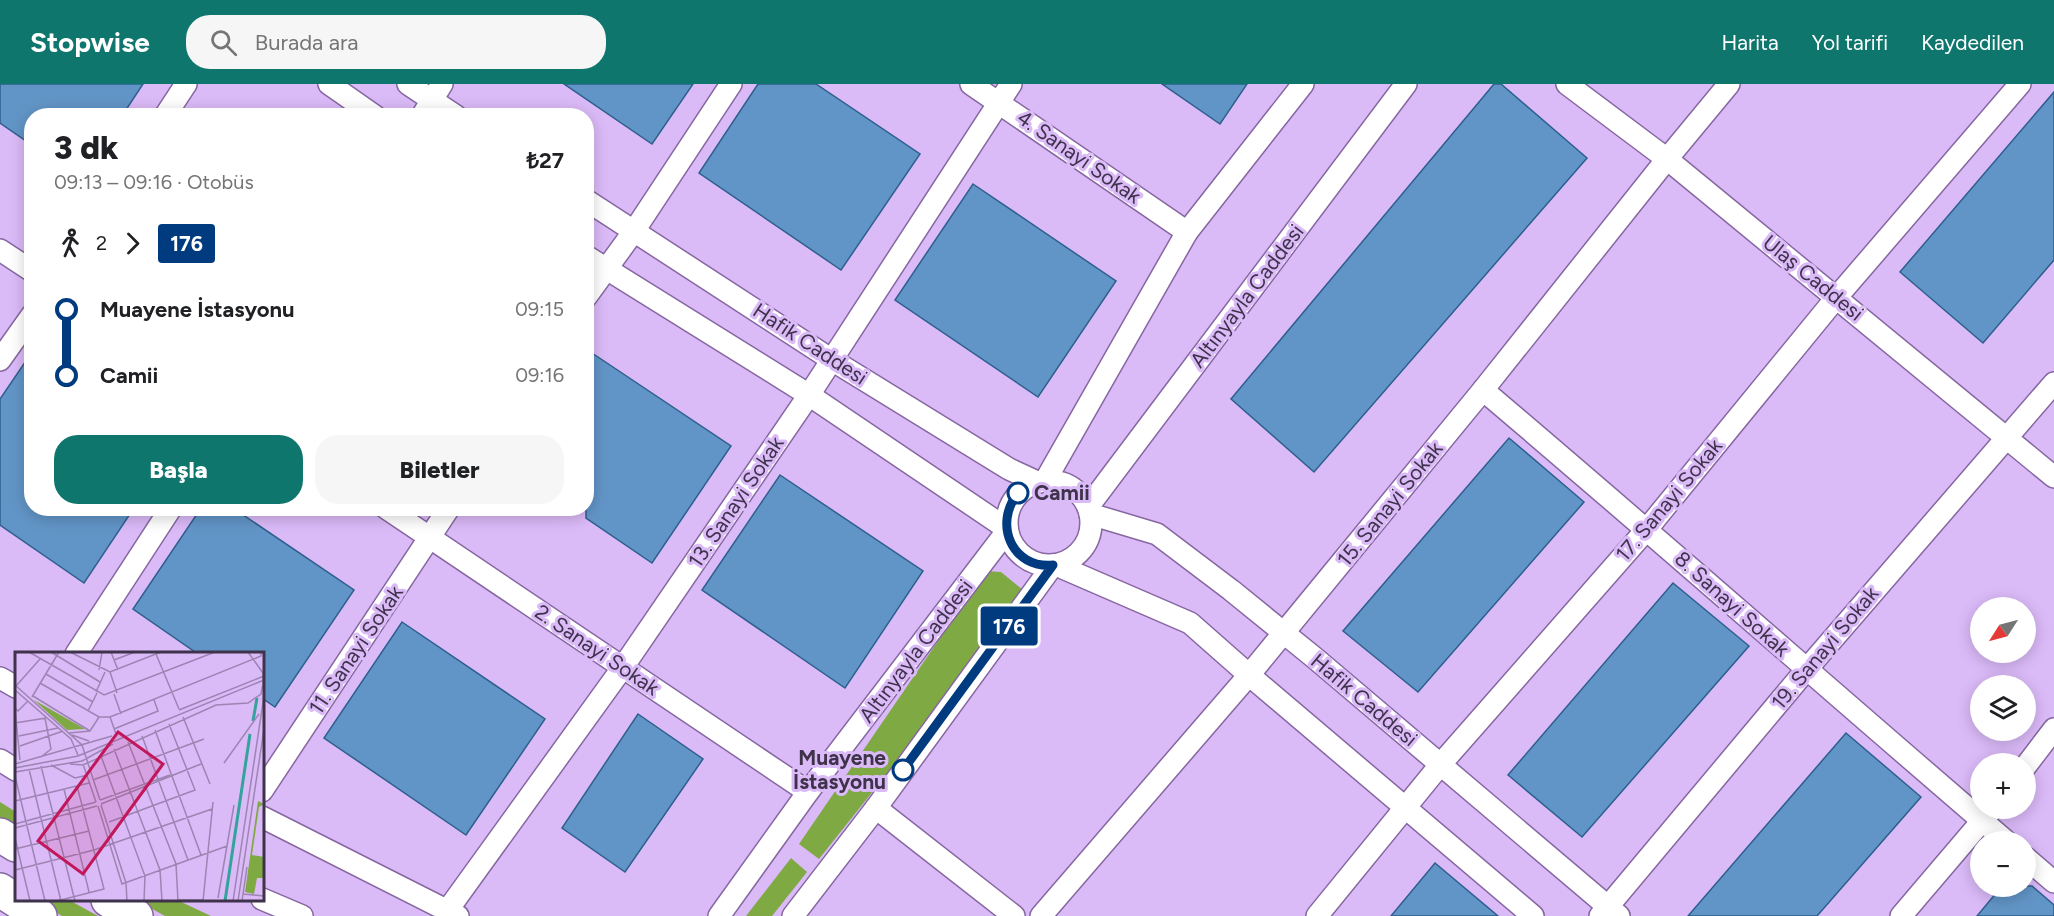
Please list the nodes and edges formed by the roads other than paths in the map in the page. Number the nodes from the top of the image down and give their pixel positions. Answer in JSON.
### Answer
{"nodes":[{"id":1,"x":186,"y":84,"type":"edge"},
{"id":2,"x":329,"y":84,"type":"edge"},
{"id":3,"x":408,"y":84,"type":"edge"},
{"id":4,"x":731,"y":84,"type":"edge"},
{"id":5,"x":971,"y":84,"type":"edge"},
{"id":6,"x":1011,"y":84,"type":"edge"},
{"id":7,"x":1303,"y":84,"type":"edge"},
{"id":8,"x":1406,"y":84,"type":"edge"},
{"id":9,"x":1567,"y":84,"type":"edge"},
{"id":10,"x":1729,"y":84,"type":"edge"},
{"id":11,"x":2020,"y":84,"type":"edge"},
{"id":12,"x":432,"y":100,"type":"edge"},
{"id":13,"x":999,"y":102,"type":"junction"},
{"id":14,"x":170,"y":108,"type":"edge"},
{"id":15,"x":364,"y":108,"type":"edge"},
{"id":16,"x":1667,"y":159,"type":"junction"},
{"id":17,"x":594,"y":205,"type":"edge"},
{"id":18,"x":634,"y":231,"type":"junction"},
{"id":19,"x":1186,"y":232,"type":"junction"},
{"id":20,"x":0,"y":250,"type":"edge"},
{"id":21,"x":594,"y":261,"type":"edge"},
{"id":22,"x":24,"y":266,"type":"edge"},
{"id":23,"x":605,"y":268,"type":"junction"},
{"id":24,"x":594,"y":285,"type":"edge"},
{"id":25,"x":1836,"y":298,"type":"junction"},
{"id":26,"x":24,"y":326,"type":"edge"},
{"id":27,"x":0,"y":360,"type":"edge"},
{"id":28,"x":832,"y":360,"type":"junction"},
{"id":29,"x":2054,"y":383,"type":"edge"},
{"id":30,"x":1483,"y":390,"type":"junction"},
{"id":31,"x":808,"y":395,"type":"junction"},
{"id":32,"x":2005,"y":437,"type":"junction"},
{"id":33,"x":2054,"y":477,"type":"edge"},
{"id":34,"x":1041,"y":481,"type":"junction"},
{"id":35,"x":1089,"y":511,"type":"junction"},
{"id":36,"x":166,"y":516,"type":"edge"},
{"id":37,"x":398,"y":516,"type":"edge"},
{"id":38,"x":444,"y":516,"type":"edge"},
{"id":39,"x":1647,"y":528,"type":"junction"},
{"id":40,"x":1007,"y":530,"type":"junction"},
{"id":41,"x":430,"y":538,"type":"junction"},
{"id":42,"x":1054,"y":565,"type":"junction"},
{"id":43,"x":1283,"y":633,"type":"junction"},
{"id":44,"x":77,"y":652,"type":"edge"},
{"id":45,"x":623,"y":668,"type":"junction"},
{"id":46,"x":1806,"y":670,"type":"junction"},
{"id":47,"x":1249,"y":675,"type":"junction"},
{"id":48,"x":0,"y":678,"type":"edge"},
{"id":49,"x":15,"y":686,"type":"edge"},
{"id":50,"x":2054,"y":729,"type":"edge"},
{"id":51,"x":2036,"y":753,"type":"edge"},
{"id":52,"x":0,"y":760,"type":"edge"},
{"id":53,"x":1440,"y":765,"type":"junction"},
{"id":54,"x":15,"y":769,"type":"edge"},
{"id":55,"x":264,"y":787,"type":"edge"},
{"id":56,"x":808,"y":792,"type":"junction"},
{"id":57,"x":1970,"y":801,"type":"edge"},
{"id":58,"x":876,"y":808,"type":"junction"},
{"id":59,"x":1406,"y":808,"type":"junction"},
{"id":60,"x":264,"y":818,"type":"edge"},
{"id":61,"x":1985,"y":819,"type":"edge"},
{"id":62,"x":0,"y":835,"type":"edge"},
{"id":63,"x":15,"y":844,"type":"edge"},
{"id":64,"x":2036,"y":866,"type":"edge"},
{"id":65,"x":2054,"y":882,"type":"edge"},
{"id":66,"x":0,"y":890,"type":"edge"},
{"id":67,"x":15,"y":900,"type":"edge"},
{"id":68,"x":264,"y":900,"type":"edge"},
{"id":69,"x":17,"y":901,"type":"edge"},
{"id":70,"x":110,"y":901,"type":"edge"},
{"id":71,"x":453,"y":913,"type":"edge"},
{"id":72,"x":1609,"y":913,"type":"edge"},
{"id":73,"x":801,"y":914,"type":"edge"},
{"id":74,"x":40,"y":916,"type":"edge"},
{"id":75,"x":136,"y":916,"type":"edge"},
{"id":76,"x":302,"y":916,"type":"edge"},
{"id":77,"x":719,"y":916,"type":"edge"},
{"id":78,"x":1014,"y":916,"type":"edge"},
{"id":79,"x":1041,"y":916,"type":"edge"},
{"id":80,"x":1317,"y":916,"type":"edge"},
{"id":81,"x":1533,"y":916,"type":"edge"},
{"id":82,"x":1901,"y":916,"type":"edge"}],
"edges":[{"from":1,"to":14,"type":"street"},
{"from":2,"to":15,"type":"street"},
{"from":3,"to":12,"type":"street"},
{"from":4,"to":18,"type":"street"},
{"from":5,"to":13,"type":"street","name":"4. Sanayi Sokak"},
{"from":6,"to":13,"type":"street","name":"13. Sanayi Sokak"},
{"from":7,"to":19,"type":"street"},
{"from":8,"to":35,"type":"street","name":"Altınyayla Caddesi"},
{"from":9,"to":16,"type":"street","name":"Ulaş Caddesi"},
{"from":10,"to":16,"type":"street","name":"15. Sanayi Sokak"},
{"from":11,"to":25,"type":"street","name":"17. Sanayi Sokak"},
{"from":13,"to":19,"type":"street","name":"4. Sanayi Sokak"},
{"from":13,"to":28,"type":"street","name":"13. Sanayi Sokak"},
{"from":16,"to":25,"type":"street","name":"Ulaş Caddesi"},
{"from":16,"to":30,"type":"street","name":"15. Sanayi Sokak"},
{"from":17,"to":18,"type":"street","name":"Hafik Caddesi"},
{"from":18,"to":23,"type":"street"},
{"from":18,"to":28,"type":"street","name":"Hafik Caddesi"},
{"from":19,"to":34,"type":"street"},
{"from":20,"to":22,"type":"street"},
{"from":21,"to":23,"type":"street","name":"Hafik Caddesi"},
{"from":23,"to":24,"type":"street"},
{"from":23,"to":31,"type":"street","name":"Hafik Caddesi"},
{"from":25,"to":32,"type":"street","name":"Ulaş Caddesi"},
{"from":25,"to":39,"type":"street","name":"17. Sanayi Sokak"},
{"from":26,"to":27,"type":"street"},
{"from":28,"to":31,"type":"street","name":"13. Sanayi Sokak"},
{"from":28,"to":34,"type":"street","name":"Hafik Caddesi"},
{"from":29,"to":32,"type":"street","name":"19. Sanayi Sokak"},
{"from":30,"to":39,"type":"street","name":"8. Sanayi Sokak"},
{"from":30,"to":43,"type":"street","name":"15. Sanayi Sokak"},
{"from":31,"to":40,"type":"street","name":"Hafik Caddesi"},
{"from":31,"to":45,"type":"street","name":"13. Sanayi Sokak"},
{"from":32,"to":33,"type":"street","name":"Ulaş Caddesi"},
{"from":32,"to":46,"type":"street","name":"19. Sanayi Sokak"},
{"from":34,"to":35,"type":"street"},
{"from":34,"to":40,"type":"street"},
{"from":35,"to":42,"type":"street"},
{"from":35,"to":43,"type":"street","name":"Hafik Caddesi"},
{"from":36,"to":44,"type":"street"},
{"from":37,"to":41,"type":"street","name":"2. Sanayi Sokak"},
{"from":38,"to":41,"type":"street","name":"11. Sanayi Sokak"},
{"from":39,"to":46,"type":"street","name":"8. Sanayi Sokak"},
{"from":39,"to":53,"type":"street","name":"17. Sanayi Sokak"},
{"from":40,"to":42,"type":"street"},
{"from":40,"to":56,"type":"street","name":"Altınyayla Caddesi"},
{"from":41,"to":45,"type":"street","name":"2. Sanayi Sokak"},
{"from":41,"to":55,"type":"street","name":"11. Sanayi Sokak"},
{"from":42,"to":47,"type":"street"},
{"from":42,"to":58,"type":"street"},
{"from":43,"to":47,"type":"street","name":"15. Sanayi Sokak"},
{"from":43,"to":53,"type":"street","name":"Hafik Caddesi"},
{"from":45,"to":56,"type":"street","name":"2. Sanayi Sokak"},
{"from":45,"to":71,"type":"street","name":"13. Sanayi Sokak"},
{"from":46,"to":57,"type":"street","name":"8. Sanayi Sokak"},
{"from":46,"to":72,"type":"street","name":"19. Sanayi Sokak"},
{"from":47,"to":59,"type":"street"},
{"from":47,"to":79,"type":"street","name":"15. Sanayi Sokak"},
{"from":48,"to":49,"type":"street"},
{"from":50,"to":51,"type":"street"},
{"from":52,"to":54,"type":"street"},
{"from":53,"to":59,"type":"street","name":"17. Sanayi Sokak"},
{"from":53,"to":72,"type":"street","name":"Hafik Caddesi"},
{"from":56,"to":77,"type":"street","name":"Altınyayla Caddesi"},
{"from":58,"to":73,"type":"street"},
{"from":58,"to":78,"type":"street"},
{"from":59,"to":80,"type":"street","name":"17. Sanayi Sokak"},
{"from":59,"to":81,"type":"street"},
{"from":60,"to":71,"type":"street"},
{"from":61,"to":82,"type":"street"},
{"from":62,"to":63,"type":"highway"},
{"from":64,"to":65,"type":"street"},
{"from":66,"to":67,"type":"highway"},
{"from":68,"to":76,"type":"street"},
{"from":69,"to":74,"type":"highway"},
{"from":70,"to":75,"type":"highway"}]}
